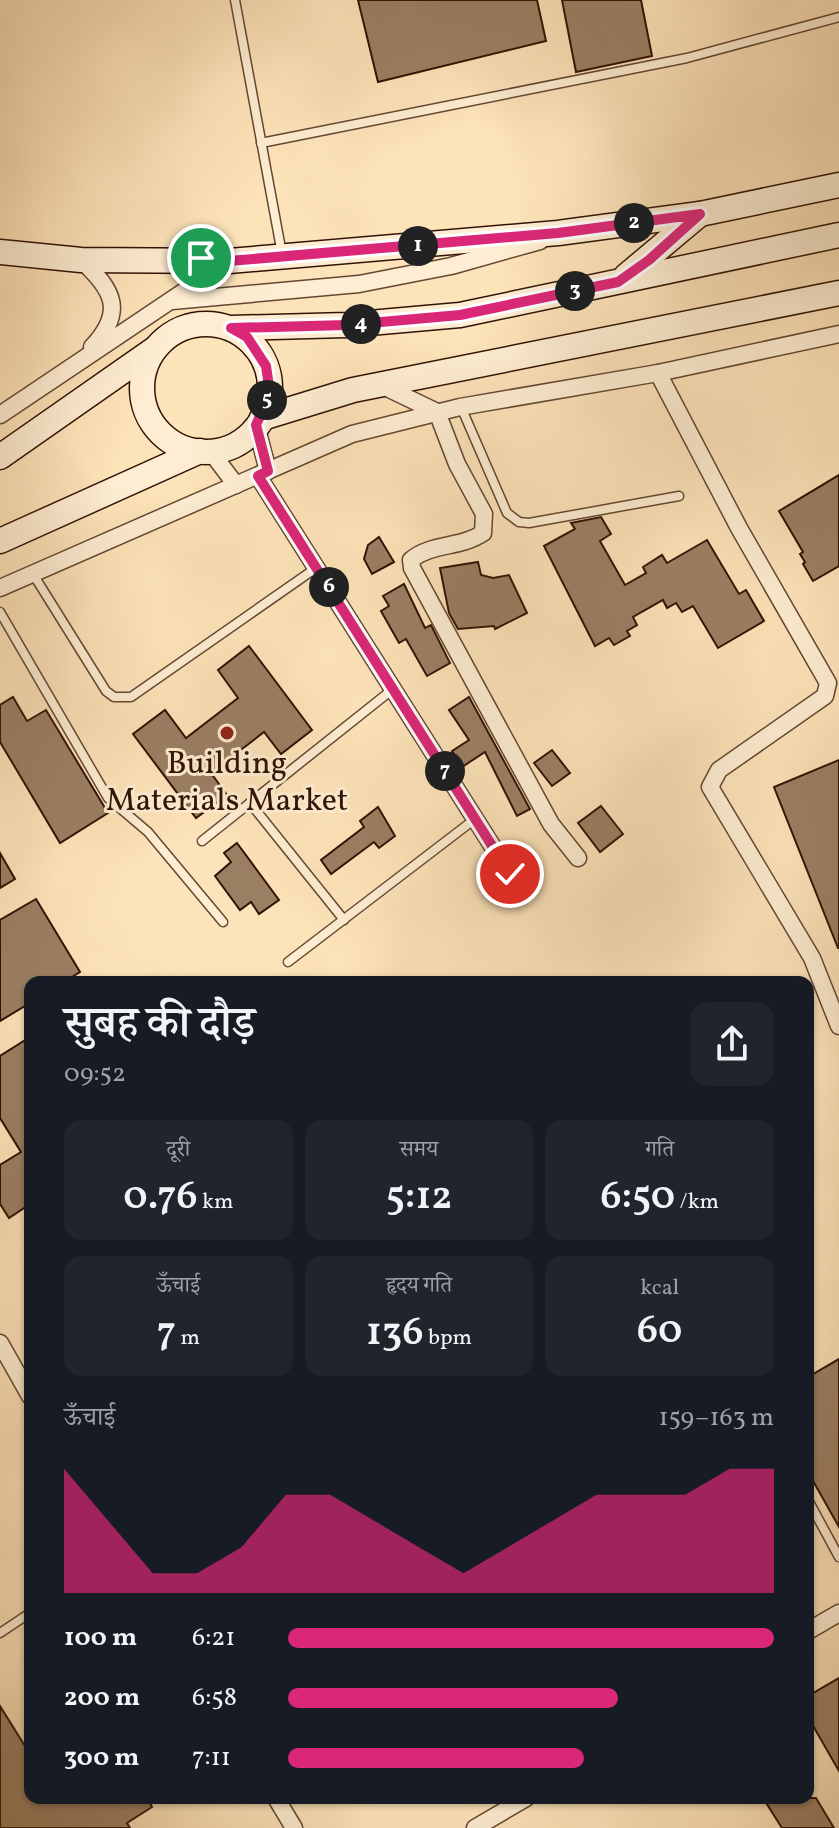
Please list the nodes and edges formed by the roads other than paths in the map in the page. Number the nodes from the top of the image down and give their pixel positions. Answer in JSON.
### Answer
{"nodes":[{"id":1,"x":235,"y":0,"type":"edge"},
{"id":2,"x":839,"y":17,"type":"edge"},
{"id":3,"x":261,"y":143,"type":"junction"},
{"id":4,"x":839,"y":185,"type":"edge"},
{"id":5,"x":700,"y":214,"type":"junction"},
{"id":6,"x":558,"y":233,"type":"junction"},
{"id":7,"x":839,"y":235,"type":"edge"},
{"id":8,"x":0,"y":252,"type":"edge"},
{"id":9,"x":282,"y":255,"type":"junction"},
{"id":10,"x":81,"y":260,"type":"junction"},
{"id":11,"x":229,"y":261,"type":"junction"},
{"id":12,"x":618,"y":282,"type":"junction"},
{"id":13,"x":839,"y":293,"type":"edge"},
{"id":14,"x":172,"y":301,"type":"junction"},
{"id":15,"x":231,"y":328,"type":"junction"},
{"id":16,"x":839,"y":334,"type":"edge"},
{"id":17,"x":153,"y":350,"type":"junction"},
{"id":18,"x":80,"y":360,"type":"junction"},
{"id":19,"x":658,"y":373,"type":"junction"},
{"id":20,"x":382,"y":385,"type":"junction"},
{"id":21,"x":460,"y":407,"type":"junction"},
{"id":22,"x":437,"y":412,"type":"junction"},
{"id":23,"x":0,"y":415,"type":"edge"},
{"id":24,"x":259,"y":422,"type":"junction"},
{"id":25,"x":205,"y":452,"type":"junction"},
{"id":26,"x":0,"y":457,"type":"edge"},
{"id":27,"x":263,"y":473,"type":"junction"},
{"id":28,"x":236,"y":485,"type":"junction"},
{"id":29,"x":679,"y":496,"type":"dead end"},
{"id":30,"x":0,"y":541,"type":"edge"},
{"id":31,"x":317,"y":568,"type":"junction"},
{"id":32,"x":33,"y":574,"type":"junction"},
{"id":33,"x":0,"y":588,"type":"edge"},
{"id":34,"x":0,"y":612,"type":"edge"},
{"id":35,"x":393,"y":689,"type":"junction"},
{"id":36,"x":250,"y":803,"type":"junction"},
{"id":37,"x":475,"y":819,"type":"junction"},
{"id":38,"x":202,"y":841,"type":"dead end"},
{"id":39,"x":578,"y":858,"type":"dead end"},
{"id":40,"x":510,"y":874,"type":"dead end"},
{"id":41,"x":344,"y":920,"type":"junction"},
{"id":42,"x":223,"y":922,"type":"dead end"},
{"id":43,"x":288,"y":962,"type":"dead end"},
{"id":44,"x":839,"y":1026,"type":"edge"},
{"id":45,"x":0,"y":1343,"type":"edge"},
{"id":46,"x":24,"y":1385,"type":"edge"},
{"id":47,"x":814,"y":1511,"type":"edge"},
{"id":48,"x":839,"y":1557,"type":"edge"},
{"id":49,"x":839,"y":1613,"type":"edge"},
{"id":50,"x":24,"y":1617,"type":"edge"},
{"id":51,"x":814,"y":1628,"type":"edge"},
{"id":52,"x":0,"y":1633,"type":"edge"},
{"id":53,"x":280,"y":1804,"type":"edge"},
{"id":54,"x":516,"y":1804,"type":"edge"},
{"id":55,"x":294,"y":1828,"type":"edge"},
{"id":56,"x":475,"y":1828,"type":"edge"}],
"edges":[{"from":1,"to":3,"type":"lane"},
{"from":2,"to":3,"type":"lane"},
{"from":3,"to":9,"type":"lane"},
{"from":4,"to":5,"type":"main road"},
{"from":5,"to":6,"type":"main road"},
{"from":5,"to":12,"type":"main road"},
{"from":6,"to":9,"type":"main road"},
{"from":6,"to":14,"type":"street"},
{"from":7,"to":12,"type":"main road"},
{"from":8,"to":10,"type":"main road"},
{"from":9,"to":11,"type":"main road"},
{"from":10,"to":11,"type":"main road"},
{"from":10,"to":18,"type":"street"},
{"from":11,"to":14,"type":"street"},
{"from":12,"to":15,"type":"main road"},
{"from":13,"to":20,"type":"main road"},
{"from":14,"to":18,"type":"street"},
{"from":15,"to":17,"type":"main road"},
{"from":15,"to":24,"type":"main road"},
{"from":16,"to":19,"type":"street"},
{"from":17,"to":25,"type":"main road"},
{"from":17,"to":26,"type":"main road"},
{"from":18,"to":23,"type":"street"},
{"from":19,"to":21,"type":"street"},
{"from":19,"to":44,"type":"street"},
{"from":20,"to":22,"type":"street"},
{"from":20,"to":24,"type":"main road"},
{"from":21,"to":22,"type":"street"},
{"from":21,"to":29,"type":"lane"},
{"from":22,"to":27,"type":"street"},
{"from":22,"to":39,"type":"street"},
{"from":24,"to":25,"type":"main road"},
{"from":24,"to":27,"type":"street"},
{"from":25,"to":28,"type":"street"},
{"from":25,"to":30,"type":"main road"},
{"from":27,"to":28,"type":"street"},
{"from":27,"to":31,"type":"street"},
{"from":28,"to":32,"type":"street"},
{"from":31,"to":32,"type":"lane"},
{"from":31,"to":35,"type":"street"},
{"from":32,"to":33,"type":"street"},
{"from":34,"to":42,"type":"lane"},
{"from":35,"to":36,"type":"lane"},
{"from":35,"to":37,"type":"street"},
{"from":36,"to":38,"type":"lane"},
{"from":36,"to":41,"type":"lane"},
{"from":37,"to":40,"type":"street"},
{"from":37,"to":41,"type":"lane"},
{"from":41,"to":43,"type":"lane"},
{"from":45,"to":46,"type":"street"},
{"from":47,"to":48,"type":"lane"},
{"from":49,"to":51,"type":"street"},
{"from":50,"to":52,"type":"lane"},
{"from":53,"to":55,"type":"street"},
{"from":54,"to":56,"type":"street"}]}
